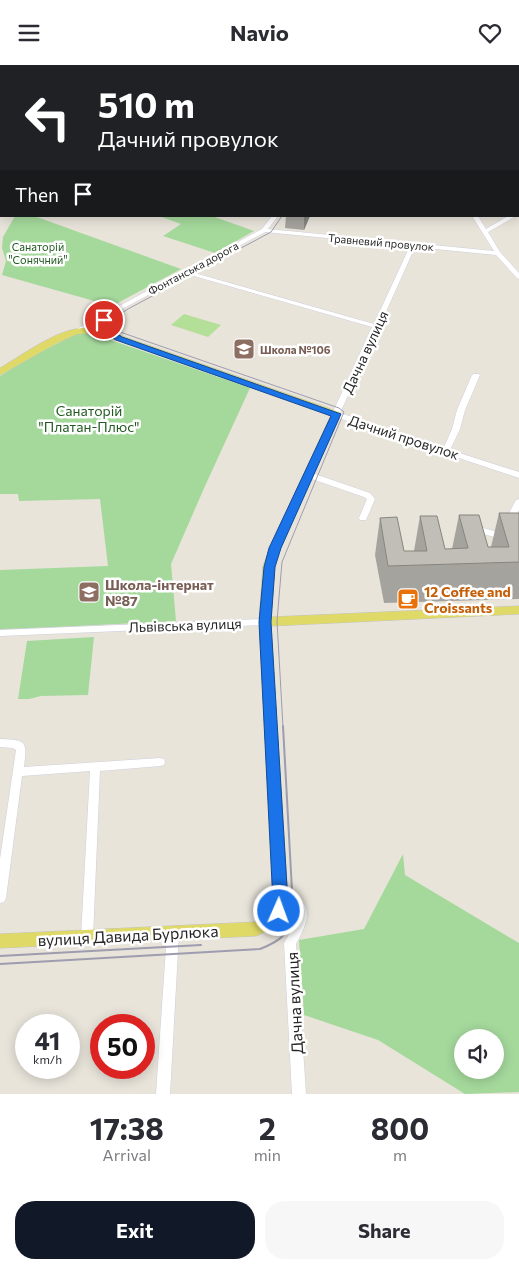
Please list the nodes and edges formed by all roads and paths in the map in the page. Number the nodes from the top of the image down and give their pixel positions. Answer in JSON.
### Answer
{"nodes":[{"id":1,"x":274,"y":217,"type":"edge"},
{"id":2,"x":476,"y":217,"type":"edge"},
{"id":3,"x":511,"y":217,"type":"edge"},
{"id":4,"x":264,"y":230,"type":"junction"},
{"id":5,"x":484,"y":232,"type":"junction"},
{"id":6,"x":413,"y":245,"type":"junction"},
{"id":7,"x":498,"y":253,"type":"junction"},
{"id":8,"x":186,"y":272,"type":"junction"},
{"id":9,"x":519,"y":277,"type":"edge"},
{"id":10,"x":112,"y":312,"type":"junction"},
{"id":11,"x":378,"y":327,"type":"junction"},
{"id":12,"x":74,"y":332,"type":"junction"},
{"id":13,"x":119,"y":338,"type":"junction"},
{"id":14,"x":0,"y":372,"type":"edge"},
{"id":15,"x":476,"y":375,"type":"dead end"},
{"id":16,"x":336,"y":414,"type":"junction"},
{"id":17,"x":446,"y":451,"type":"junction"},
{"id":18,"x":309,"y":475,"type":"junction"},
{"id":19,"x":519,"y":475,"type":"edge"},
{"id":20,"x":519,"y":502,"type":"edge"},
{"id":21,"x":363,"y":518,"type":"dead end"},
{"id":22,"x":476,"y":529,"type":"edge"},
{"id":23,"x":519,"y":610,"type":"edge"},
{"id":24,"x":265,"y":622,"type":"junction"},
{"id":25,"x":0,"y":633,"type":"edge"},
{"id":26,"x":0,"y":743,"type":"edge"},
{"id":27,"x":160,"y":762,"type":"dead end"},
{"id":28,"x":94,"y":766,"type":"junction"},
{"id":29,"x":19,"y":772,"type":"junction"},
{"id":30,"x":0,"y":898,"type":"edge"},
{"id":31,"x":280,"y":899,"type":"junction"},
{"id":32,"x":256,"y":929,"type":"joint"},
{"id":33,"x":173,"y":933,"type":"junction"},
{"id":34,"x":87,"y":937,"type":"junction"},
{"id":35,"x":0,"y":941,"type":"edge"},
{"id":36,"x":163,"y":1094,"type":"edge"},
{"id":37,"x":299,"y":1094,"type":"edge"}],
"edges":[{"from":1,"to":4,"type":"street","name":"Фонтанська дорога"},
{"from":2,"to":5,"type":"street"},
{"from":3,"to":5,"type":"street"},
{"from":4,"to":6,"type":"street","name":"Травневий провулок"},
{"from":4,"to":8,"type":"street","name":"Фонтанська дорога"},
{"from":5,"to":7,"type":"street"},
{"from":6,"to":7,"type":"street","name":"Травневий провулок"},
{"from":6,"to":11,"type":"street","name":"Дачна вулиця"},
{"from":7,"to":9,"type":"street"},
{"from":8,"to":10,"type":"street","name":"Фонтанська дорога"},
{"from":8,"to":11,"type":"street"},
{"from":10,"to":12,"type":"street","name":"Фонтанська дорога"},
{"from":10,"to":13,"type":"street"},
{"from":11,"to":16,"type":"street","name":"Дачна вулиця"},
{"from":12,"to":13,"type":"main road","name":"Дачний провулок"},
{"from":12,"to":14,"type":"main road","name":"Фонтанська дорога"},
{"from":13,"to":16,"type":"main road","name":"Дачний провулок"},
{"from":15,"to":17,"type":"street"},
{"from":16,"to":17,"type":"street","name":"Дачний провулок"},
{"from":16,"to":18,"type":"main road","name":"Дачна вулиця"},
{"from":17,"to":19,"type":"street","name":"Дачний провулок"},
{"from":18,"to":21,"type":"street"},
{"from":18,"to":24,"type":"main road","name":"Дачна вулиця"},
{"from":20,"to":22,"type":"street"},
{"from":23,"to":24,"type":"main road","name":"Львівська вулиця"},
{"from":24,"to":25,"type":"street","name":"Львівська вулиця"},
{"from":24,"to":31,"type":"main road","name":"Дачна вулиця"},
{"from":26,"to":29,"type":"street"},
{"from":27,"to":28,"type":"street"},
{"from":28,"to":29,"type":"street"},
{"from":28,"to":34,"type":"street"},
{"from":29,"to":30,"type":"street"},
{"from":31,"to":32,"type":"main road","name":"Дачна вулиця"},
{"from":31,"to":37,"type":"street","name":"Дачна вулиця"},
{"from":32,"to":33,"type":"main road","name":"вулиця Давида Бурлюка"},
{"from":33,"to":34,"type":"main road","name":"вулиця Давида Бурлюка"},
{"from":33,"to":36,"type":"street"},
{"from":34,"to":35,"type":"main road","name":"вулиця Давида Бурлюка"}]}
